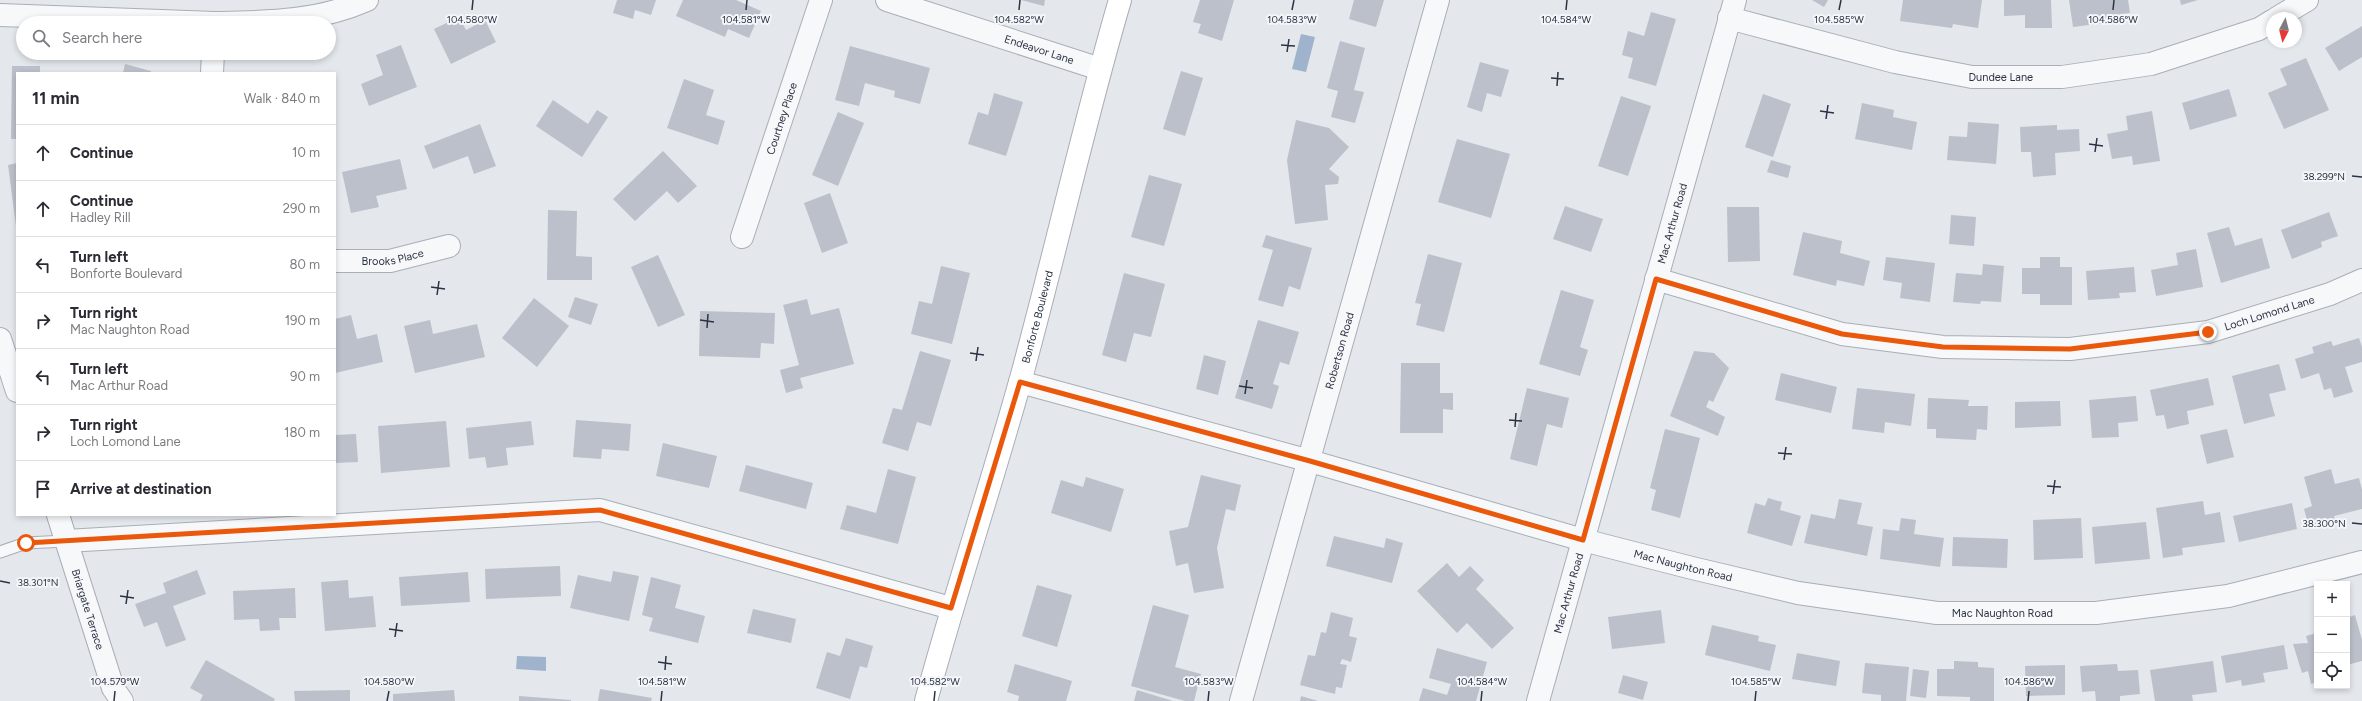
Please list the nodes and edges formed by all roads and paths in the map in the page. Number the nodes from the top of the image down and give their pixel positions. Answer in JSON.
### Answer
{"nodes":[{"id":1,"x":367,"y":0,"type":"edge"},
{"id":2,"x":821,"y":0,"type":"edge"},
{"id":3,"x":887,"y":0,"type":"edge"},
{"id":4,"x":1120,"y":0,"type":"edge"},
{"id":5,"x":1438,"y":0,"type":"edge"},
{"id":6,"x":2307,"y":0,"type":"edge"},
{"id":7,"x":1732,"y":9,"type":"edge"},
{"id":8,"x":2287,"y":12,"type":"edge"},
{"id":9,"x":0,"y":14,"type":"edge"},
{"id":10,"x":48,"y":16,"type":"edge"},
{"id":11,"x":314,"y":16,"type":"edge"},
{"id":12,"x":2266,"y":25,"type":"edge"},
{"id":13,"x":213,"y":60,"type":"edge"},
{"id":14,"x":1100,"y":69,"type":"junction"},
{"id":15,"x":212,"y":72,"type":"edge"},
{"id":16,"x":742,"y":237,"type":"dead end"},
{"id":17,"x":449,"y":246,"type":"dead end"},
{"id":18,"x":336,"y":261,"type":"edge"},
{"id":19,"x":1656,"y":279,"type":"junction"},
{"id":20,"x":2362,"y":280,"type":"edge"},
{"id":21,"x":0,"y":339,"type":"edge"},
{"id":22,"x":1020,"y":382,"type":"junction"},
{"id":23,"x":16,"y":388,"type":"edge"},
{"id":24,"x":1310,"y":461,"type":"junction"},
{"id":25,"x":58,"y":516,"type":"edge"},
{"id":26,"x":1583,"y":540,"type":"junction"},
{"id":27,"x":66,"y":541,"type":"junction"},
{"id":28,"x":0,"y":552,"type":"edge"},
{"id":29,"x":2362,"y":562,"type":"edge"},
{"id":30,"x":951,"y":608,"type":"junction"},
{"id":31,"x":122,"y":701,"type":"edge"},
{"id":32,"x":926,"y":701,"type":"edge"},
{"id":33,"x":1241,"y":701,"type":"edge"},
{"id":34,"x":1538,"y":701,"type":"edge"}],
"edges":[{"from":1,"to":11,"type":"street"},
{"from":2,"to":16,"type":"street","name":"Courtney Place"},
{"from":3,"to":14,"type":"street","name":"Endeavor Lane"},
{"from":4,"to":14,"type":"main road","name":"Bonforte Boulevard"},
{"from":5,"to":24,"type":"street","name":"Robertson Road"},
{"from":6,"to":8,"type":"street"},
{"from":7,"to":12,"type":"street","name":"Dundee Lane"},
{"from":7,"to":19,"type":"street","name":"Mac Arthur Road"},
{"from":9,"to":10,"type":"street"},
{"from":13,"to":15,"type":"street"},
{"from":14,"to":22,"type":"main road","name":"Bonforte Boulevard"},
{"from":17,"to":18,"type":"street","name":"Brooks Place"},
{"from":19,"to":20,"type":"street","name":"Loch Lomond Lane"},
{"from":19,"to":26,"type":"street","name":"Mac Arthur Road"},
{"from":21,"to":23,"type":"street"},
{"from":22,"to":24,"type":"street","name":"Mac Naughton Road"},
{"from":22,"to":30,"type":"main road","name":"Bonforte Boulevard"},
{"from":24,"to":26,"type":"street","name":"Mac Naughton Road"},
{"from":24,"to":33,"type":"street","name":"Robertson Road"},
{"from":25,"to":27,"type":"street","name":"Briargate Terrace"},
{"from":26,"to":29,"type":"street","name":"Mac Naughton Road"},
{"from":26,"to":34,"type":"street","name":"Mac Arthur Road"},
{"from":27,"to":28,"type":"lane"},
{"from":27,"to":30,"type":"street"},
{"from":27,"to":31,"type":"street","name":"Briargate Terrace"},
{"from":30,"to":32,"type":"main road","name":"Bonforte Boulevard"}]}
